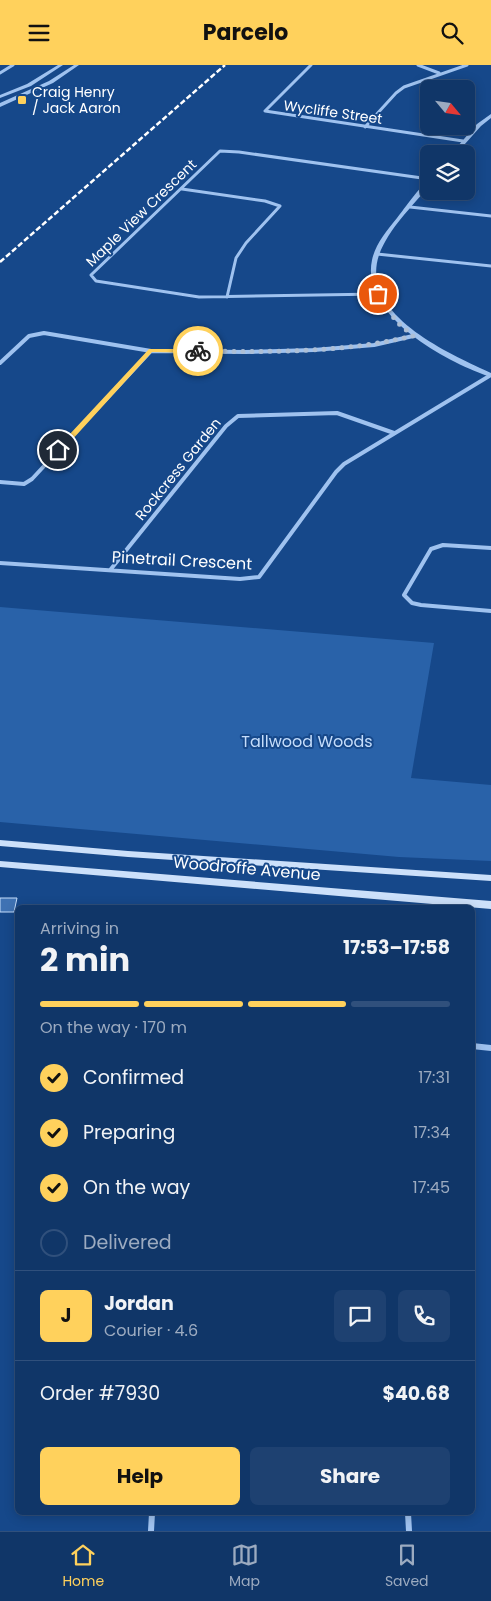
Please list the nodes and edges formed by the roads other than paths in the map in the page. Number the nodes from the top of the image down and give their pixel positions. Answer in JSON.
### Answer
{"nodes":[{"id":1,"x":13,"y":65,"type":"edge"},
{"id":2,"x":62,"y":65,"type":"edge"},
{"id":3,"x":77,"y":65,"type":"edge"},
{"id":4,"x":311,"y":65,"type":"edge"},
{"id":5,"x":418,"y":65,"type":"edge"},
{"id":6,"x":467,"y":65,"type":"edge"},
{"id":7,"x":0,"y":73,"type":"edge"},
{"id":8,"x":439,"y":73,"type":"junction"},
{"id":9,"x":0,"y":97,"type":"edge"},
{"id":10,"x":0,"y":105,"type":"edge"},
{"id":11,"x":491,"y":116,"type":"edge"},
{"id":12,"x":365,"y":127,"type":"junction"},
{"id":13,"x":463,"y":141,"type":"junction"},
{"id":14,"x":460,"y":145,"type":"edge"},
{"id":15,"x":420,"y":179,"type":"edge"},
{"id":16,"x":182,"y":189,"type":"junction"},
{"id":17,"x":420,"y":193,"type":"edge"},
{"id":18,"x":410,"y":207,"type":"junction"},
{"id":19,"x":491,"y":216,"type":"edge"},
{"id":20,"x":377,"y":254,"type":"junction"},
{"id":21,"x":491,"y":267,"type":"edge"},
{"id":22,"x":378,"y":294,"type":"junction"},
{"id":23,"x":227,"y":297,"type":"junction"},
{"id":24,"x":413,"y":336,"type":"junction"},
{"id":25,"x":151,"y":351,"type":"junction"},
{"id":26,"x":0,"y":363,"type":"edge"},
{"id":27,"x":491,"y":375,"type":"edge"},
{"id":28,"x":394,"y":433,"type":"junction"},
{"id":29,"x":0,"y":483,"type":"edge"},
{"id":30,"x":491,"y":548,"type":"edge"},
{"id":31,"x":0,"y":563,"type":"edge"},
{"id":32,"x":111,"y":569,"type":"junction"},
{"id":33,"x":491,"y":611,"type":"edge"},
{"id":34,"x":0,"y":843,"type":"edge"},
{"id":35,"x":0,"y":864,"type":"edge"},
{"id":36,"x":491,"y":878,"type":"edge"},
{"id":37,"x":491,"y":905,"type":"edge"},
{"id":38,"x":475,"y":1046,"type":"edge"},
{"id":39,"x":491,"y":1048,"type":"edge"},
{"id":40,"x":152,"y":1515,"type":"edge"},
{"id":41,"x":408,"y":1515,"type":"edge"},
{"id":42,"x":151,"y":1531,"type":"edge"},
{"id":43,"x":409,"y":1531,"type":"edge"}],
"edges":[{"from":1,"to":7,"type":"street"},
{"from":2,"to":9,"type":"street"},
{"from":3,"to":10,"type":"street"},
{"from":4,"to":12,"type":"street","name":"Wycliffe Street"},
{"from":5,"to":8,"type":"street"},
{"from":6,"to":8,"type":"street"},
{"from":8,"to":12,"type":"street"},
{"from":11,"to":13,"type":"street"},
{"from":12,"to":13,"type":"street","name":"Wycliffe Street"},
{"from":13,"to":14,"type":"street"},
{"from":15,"to":16,"type":"street","name":"Maple View Crescent"},
{"from":16,"to":23,"type":"street"},
{"from":16,"to":23,"type":"street","name":"Maple View Crescent"},
{"from":17,"to":18,"type":"street"},
{"from":18,"to":19,"type":"street"},
{"from":18,"to":20,"type":"street"},
{"from":20,"to":21,"type":"street"},
{"from":20,"to":22,"type":"street"},
{"from":22,"to":23,"type":"street","name":"Maple View Crescent"},
{"from":22,"to":24,"type":"street"},
{"from":24,"to":25,"type":"street"},
{"from":24,"to":27,"type":"street"},
{"from":25,"to":26,"type":"street"},
{"from":25,"to":29,"type":"street"},
{"from":27,"to":28,"type":"street","name":"Pinetrail Crescent"},
{"from":28,"to":32,"type":"street","name":"Pinetrail Crescent"},
{"from":28,"to":32,"type":"street","name":"Rockcress Garden"},
{"from":30,"to":33,"type":"street"},
{"from":31,"to":32,"type":"street","name":"Pinetrail Crescent"},
{"from":34,"to":36,"type":"main road","name":"Woodroffe Avenue"},
{"from":35,"to":37,"type":"main road","name":"Woodroffe Avenue"},
{"from":38,"to":39,"type":"street"},
{"from":40,"to":42,"type":"street"},
{"from":41,"to":43,"type":"street"}]}
